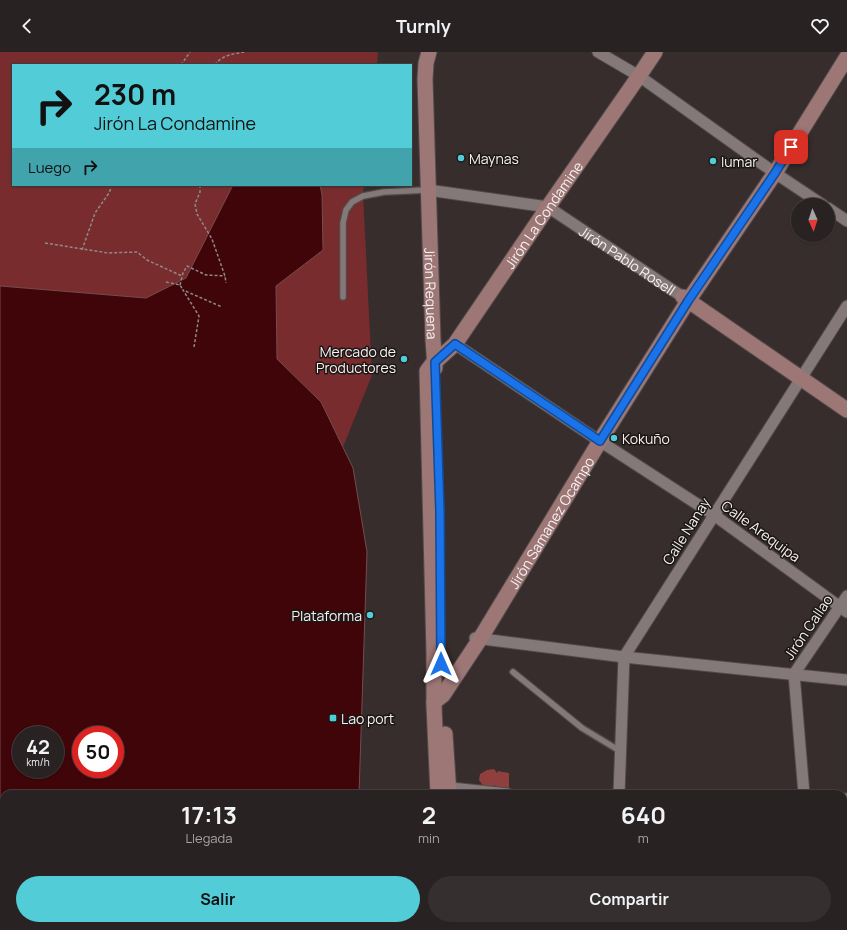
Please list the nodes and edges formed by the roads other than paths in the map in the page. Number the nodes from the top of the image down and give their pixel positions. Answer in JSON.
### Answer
{"nodes":[{"id":1,"x":429,"y":52,"type":"edge"},
{"id":2,"x":598,"y":52,"type":"edge"},
{"id":3,"x":654,"y":52,"type":"edge"},
{"id":4,"x":840,"y":52,"type":"edge"},
{"id":5,"x":847,"y":57,"type":"edge"},
{"id":6,"x":639,"y":76,"type":"junction"},
{"id":7,"x":772,"y":170,"type":"junction"},
{"id":8,"x":428,"y":190,"type":"junction"},
{"id":9,"x":813,"y":198,"type":"edge"},
{"id":10,"x":548,"y":207,"type":"junction"},
{"id":11,"x":835,"y":213,"type":"edge"},
{"id":12,"x":847,"y":221,"type":"edge"},
{"id":13,"x":343,"y":297,"type":"dead end"},
{"id":14,"x":686,"y":299,"type":"junction"},
{"id":15,"x":847,"y":306,"type":"edge"},
{"id":16,"x":455,"y":344,"type":"junction"},
{"id":17,"x":431,"y":367,"type":"junction"},
{"id":18,"x":801,"y":378,"type":"junction"},
{"id":19,"x":847,"y":410,"type":"edge"},
{"id":20,"x":596,"y":438,"type":"junction"},
{"id":21,"x":714,"y":514,"type":"junction"},
{"id":22,"x":847,"y":596,"type":"edge"},
{"id":23,"x":843,"y":610,"type":"edge"},
{"id":24,"x":476,"y":639,"type":"junction"},
{"id":25,"x":624,"y":657,"type":"junction"},
{"id":26,"x":513,"y":672,"type":"dead end"},
{"id":27,"x":794,"y":674,"type":"junction"},
{"id":28,"x":847,"y":680,"type":"edge"},
{"id":29,"x":438,"y":691,"type":"junction"},
{"id":30,"x":621,"y":752,"type":"junction"},
{"id":31,"x":443,"y":790,"type":"edge"},
{"id":32,"x":619,"y":790,"type":"edge"},
{"id":33,"x":804,"y":790,"type":"edge"}],
"edges":[{"from":1,"to":8,"type":"main road","name":"Jirón Requena"},
{"from":2,"to":6,"type":"street"},
{"from":3,"to":6,"type":"main road","name":"Jirón La Condamine"},
{"from":4,"to":7,"type":"main road","name":"Jirón Samanez Ocampo"},
{"from":5,"to":7,"type":"main road","name":"Jirón Samanez Ocampo"},
{"from":6,"to":7,"type":"street"},
{"from":6,"to":10,"type":"main road","name":"Jirón La Condamine"},
{"from":7,"to":9,"type":"street"},
{"from":7,"to":14,"type":"main road","name":"Jirón Samanez Ocampo"},
{"from":8,"to":10,"type":"street","name":"Jirón Pablo Rosell"},
{"from":8,"to":13,"type":"lane"},
{"from":8,"to":17,"type":"main road","name":"Jirón Requena"},
{"from":10,"to":14,"type":"street","name":"Jirón Pablo Rosell"},
{"from":10,"to":16,"type":"main road","name":"Jirón La Condamine"},
{"from":11,"to":12,"type":"street"},
{"from":14,"to":18,"type":"main road","name":"Jirón Pablo Rosell"},
{"from":14,"to":20,"type":"main road","name":"Jirón Samanez Ocampo"},
{"from":15,"to":18,"type":"street","name":"Calle Nanay"},
{"from":16,"to":17,"type":"main road","name":"Jirón La Condamine"},
{"from":16,"to":20,"type":"street","name":"Calle Arequipa"},
{"from":17,"to":29,"type":"main road","name":"Jirón Requena"},
{"from":18,"to":19,"type":"main road","name":"Jirón Pablo Rosell"},
{"from":18,"to":21,"type":"street","name":"Calle Nanay"},
{"from":20,"to":21,"type":"street","name":"Calle Arequipa"},
{"from":20,"to":24,"type":"main road","name":"Jirón Samanez Ocampo"},
{"from":21,"to":23,"type":"street","name":"Calle Arequipa"},
{"from":21,"to":25,"type":"street","name":"Calle Nanay"},
{"from":22,"to":23,"type":"street","name":"Jirón Callao"},
{"from":23,"to":27,"type":"street","name":"Jirón Callao"},
{"from":24,"to":25,"type":"street"},
{"from":24,"to":29,"type":"main road","name":"Jirón Samanez Ocampo"},
{"from":25,"to":27,"type":"street"},
{"from":25,"to":30,"type":"street"},
{"from":26,"to":30,"type":"lane"},
{"from":27,"to":28,"type":"street"},
{"from":27,"to":33,"type":"street"},
{"from":29,"to":31,"type":"main road","name":"Jirón Requena"},
{"from":30,"to":32,"type":"street"}]}
